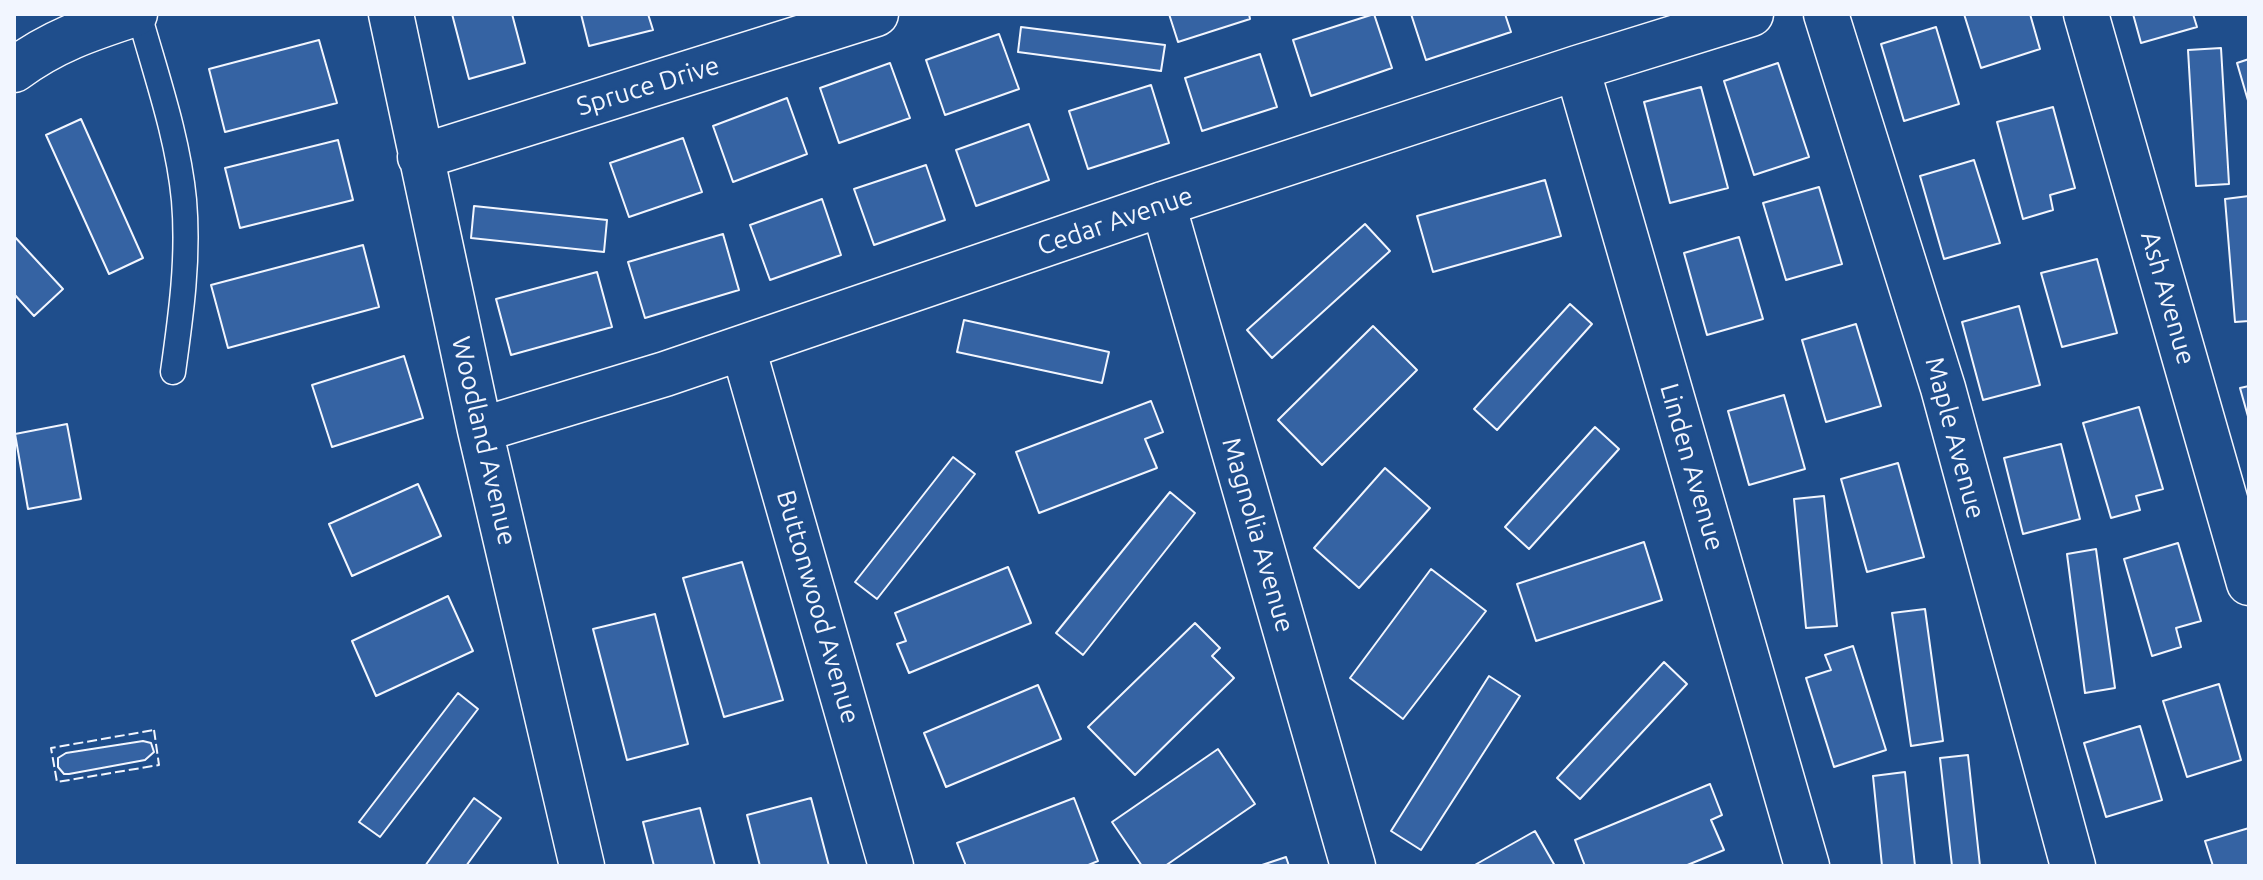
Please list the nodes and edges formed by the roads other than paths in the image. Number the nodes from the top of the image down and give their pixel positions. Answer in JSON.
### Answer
{"nodes":[{"id":1,"x":137,"y":14,"type":"edge"},
{"id":2,"x":391,"y":14,"type":"edge"},
{"id":3,"x":876,"y":14,"type":"edge"},
{"id":4,"x":1751,"y":14,"type":"edge"},
{"id":5,"x":1826,"y":14,"type":"edge"},
{"id":6,"x":2086,"y":14,"type":"edge"},
{"id":7,"x":1577,"y":68,"type":"junction"},
{"id":8,"x":14,"y":70,"type":"edge"},
{"id":9,"x":420,"y":157,"type":"junction"},
{"id":10,"x":1163,"y":204,"type":"junction"},
{"id":11,"x":743,"y":348,"type":"junction"},
{"id":12,"x":173,"y":372,"type":"dead end"},
{"id":13,"x":480,"y":430,"type":"junction"},
{"id":14,"x":2249,"y":583,"type":"edge"},
{"id":15,"x":582,"y":866,"type":"edge"},
{"id":16,"x":891,"y":866,"type":"edge"},
{"id":17,"x":1353,"y":866,"type":"edge"},
{"id":18,"x":1807,"y":866,"type":"edge"},
{"id":19,"x":2073,"y":866,"type":"edge"}],
"edges":[{"from":1,"to":8,"type":"street"},
{"from":1,"to":12,"type":"lane"},
{"from":2,"to":9,"type":"street","name":"Woodland Avenue"},
{"from":3,"to":9,"type":"street","name":"Spruce Drive"},
{"from":4,"to":7,"type":"street","name":"Cedar Avenue"},
{"from":5,"to":19,"type":"street","name":"Maple Avenue"},
{"from":6,"to":14,"type":"street","name":"Ash Avenue"},
{"from":7,"to":10,"type":"street","name":"Cedar Avenue"},
{"from":7,"to":18,"type":"street","name":"Linden Avenue"},
{"from":9,"to":13,"type":"street","name":"Woodland Avenue"},
{"from":10,"to":11,"type":"street","name":"Cedar Avenue"},
{"from":10,"to":17,"type":"street","name":"Magnolia Avenue"},
{"from":11,"to":13,"type":"street","name":"Cedar Avenue"},
{"from":11,"to":16,"type":"street","name":"Buttonwood Avenue"},
{"from":13,"to":15,"type":"street","name":"Woodland Avenue"}]}
